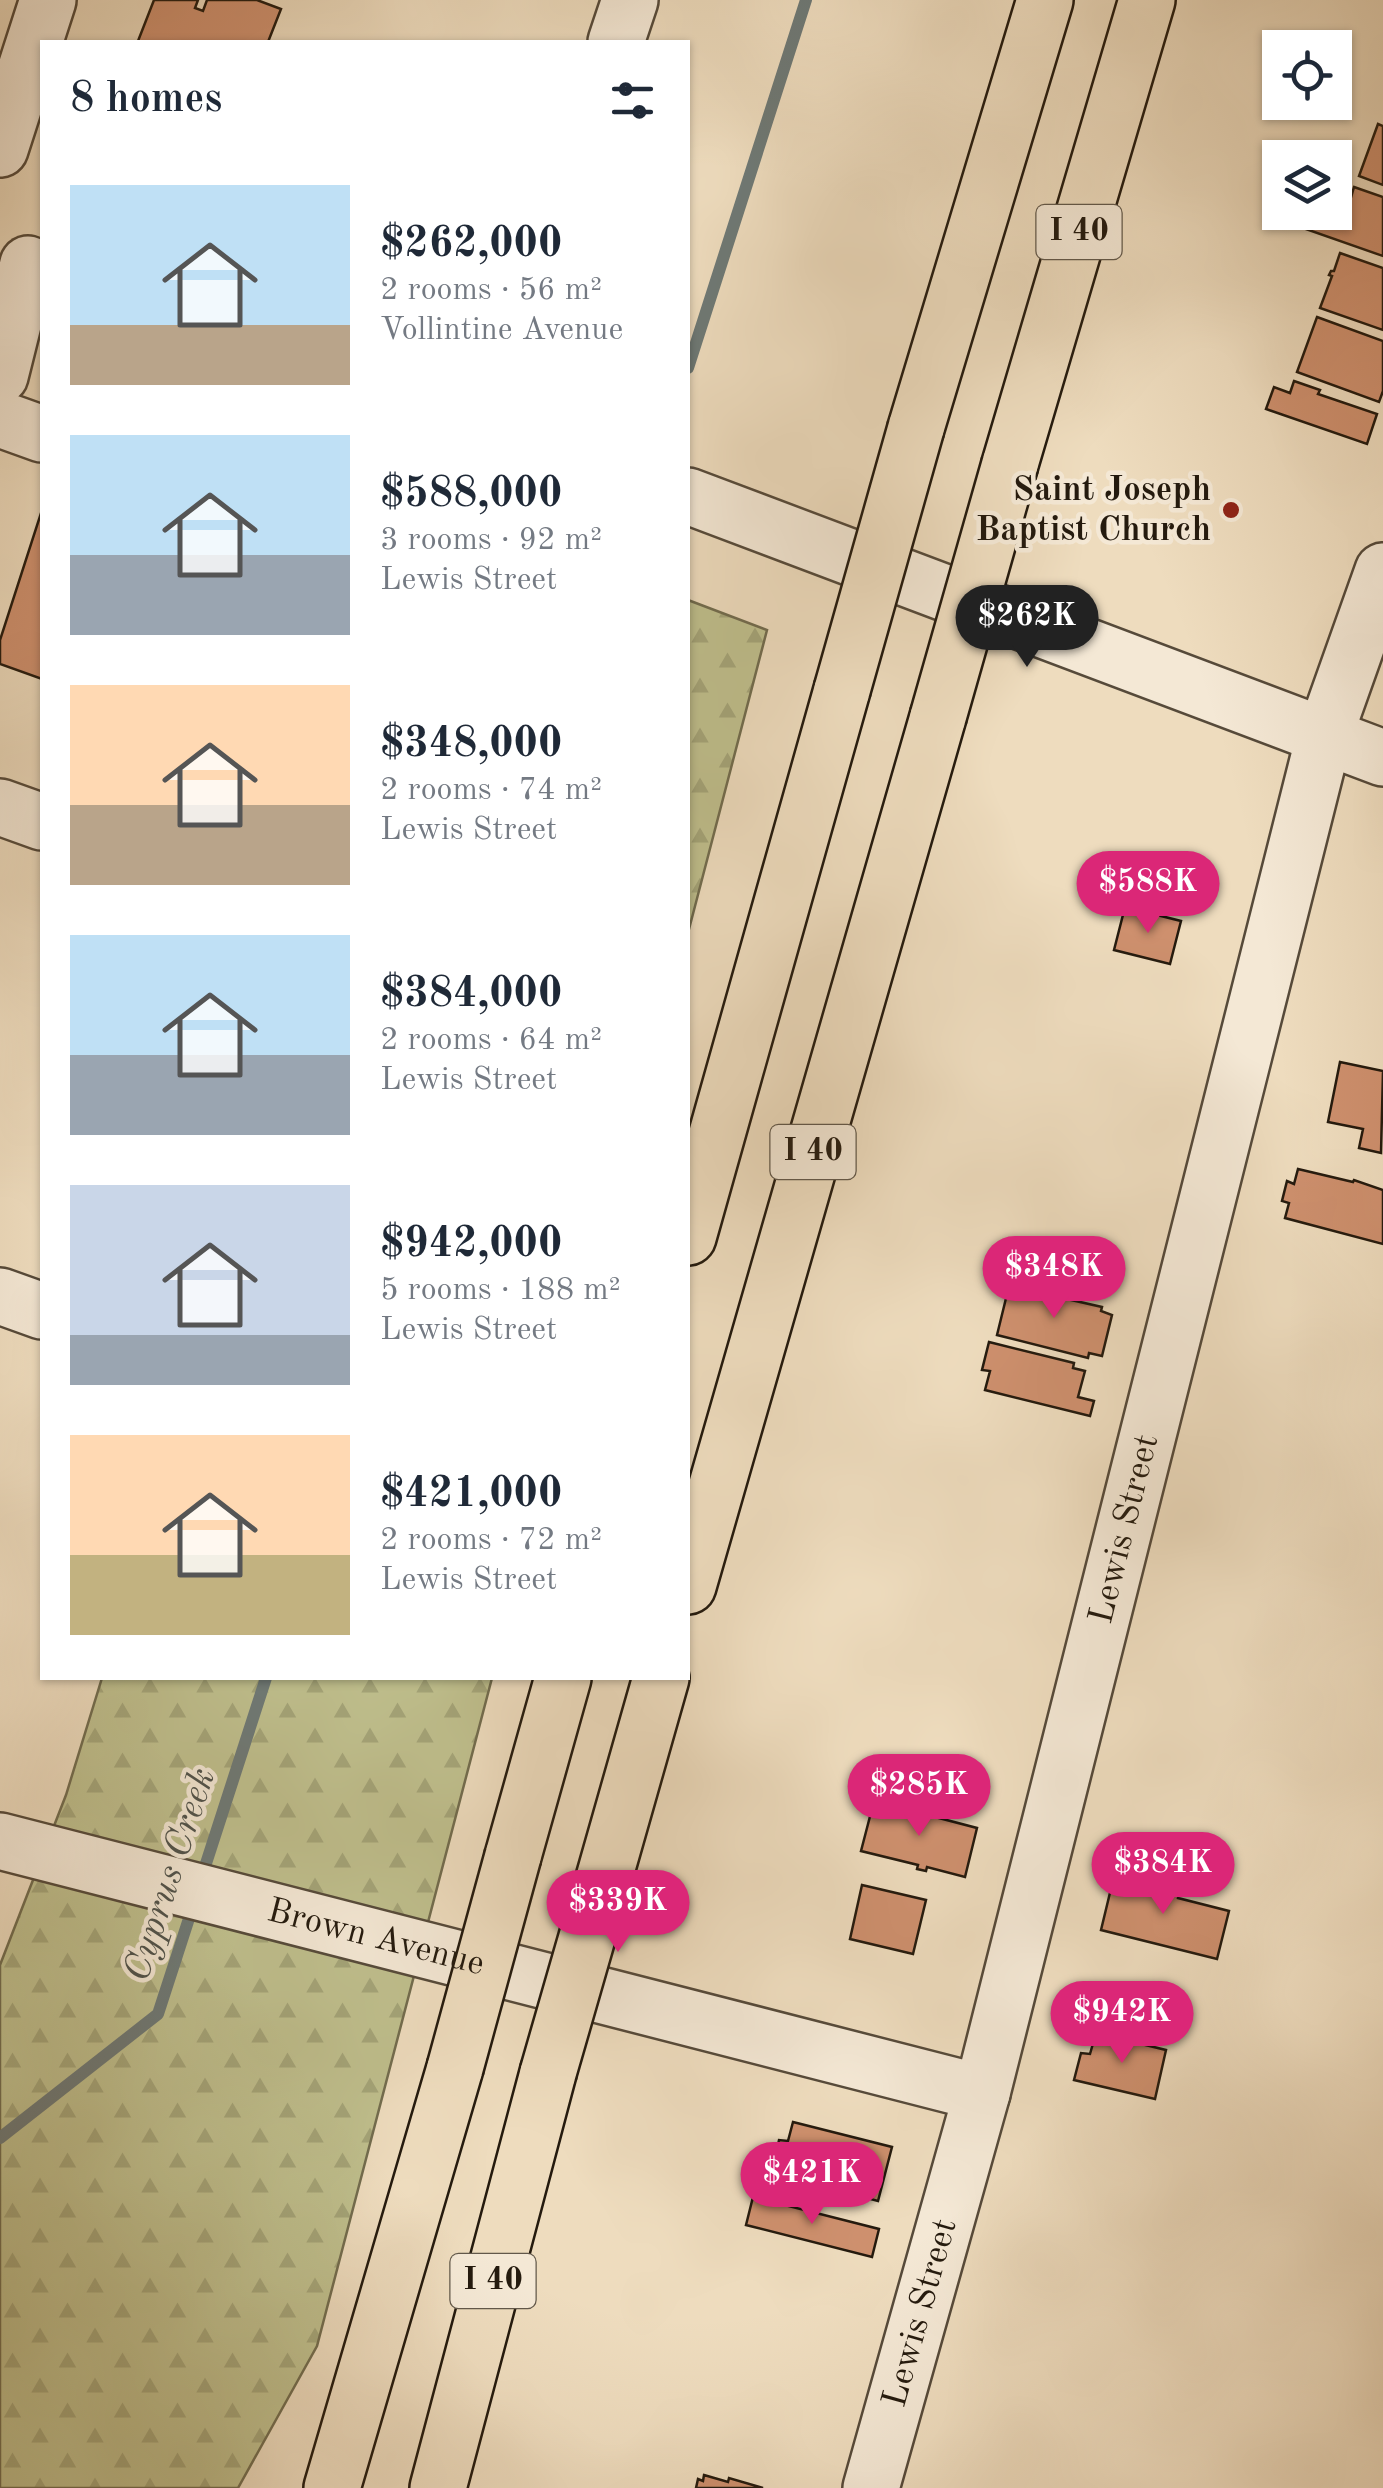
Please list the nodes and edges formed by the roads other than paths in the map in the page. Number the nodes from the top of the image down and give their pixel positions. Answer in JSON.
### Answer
{"nodes":[{"id":1,"x":48,"y":0,"type":"edge"},
{"id":2,"x":630,"y":0,"type":"edge"},
{"id":3,"x":1045,"y":0,"type":"edge"},
{"id":4,"x":1148,"y":0,"type":"edge"},
{"id":5,"x":617,"y":40,"type":"edge"},
{"id":6,"x":0,"y":149,"type":"edge"},
{"id":7,"x":23,"y":262,"type":"edge"},
{"id":8,"x":0,"y":376,"type":"edge"},
{"id":9,"x":0,"y":419,"type":"edge"},
{"id":10,"x":40,"y":433,"type":"edge"},
{"id":11,"x":695,"y":498,"type":"edge"},
{"id":12,"x":1383,"y":571,"type":"edge"},
{"id":13,"x":1324,"y":737,"type":"junction"},
{"id":14,"x":1383,"y":758,"type":"edge"},
{"id":15,"x":0,"y":807,"type":"edge"},
{"id":16,"x":40,"y":821,"type":"edge"},
{"id":17,"x":690,"y":1230,"type":"edge"},
{"id":18,"x":0,"y":1296,"type":"edge"},
{"id":19,"x":40,"y":1310,"type":"edge"},
{"id":20,"x":690,"y":1579,"type":"edge"},
{"id":21,"x":562,"y":1680,"type":"edge"},
{"id":22,"x":660,"y":1680,"type":"edge"},
{"id":23,"x":0,"y":1841,"type":"edge"},
{"id":24,"x":982,"y":2094,"type":"junction"},
{"id":25,"x":514,"y":2200,"type":"junction"},
{"id":26,"x":346,"y":2434,"type":"junction"},
{"id":27,"x":314,"y":2488,"type":"edge"},
{"id":28,"x":332,"y":2488,"type":"edge"},
{"id":29,"x":438,"y":2488,"type":"edge"},
{"id":30,"x":472,"y":2488,"type":"edge"},
{"id":31,"x":871,"y":2488,"type":"edge"}],
"edges":[{"from":1,"to":6,"type":"street"},
{"from":2,"to":5,"type":"street"},
{"from":3,"to":17,"type":"highway","number":"I 40","bridge":true},
{"from":4,"to":20,"type":"highway","number":"I 40","bridge":true},
{"from":7,"to":8,"type":"street"},
{"from":9,"to":10,"type":"street"},
{"from":11,"to":13,"type":"street"},
{"from":12,"to":13,"type":"street","name":"Lewis Street"},
{"from":13,"to":14,"type":"street"},
{"from":13,"to":24,"type":"street","name":"Lewis Street"},
{"from":15,"to":16,"type":"street"},
{"from":18,"to":19,"type":"street"},
{"from":21,"to":26,"type":"highway","number":"I 40","bridge":true},
{"from":22,"to":25,"type":"highway","number":"I 40","bridge":true},
{"from":23,"to":24,"type":"street","name":"Brown Avenue"},
{"from":24,"to":31,"type":"street","name":"Lewis Street"},
{"from":25,"to":29,"type":"highway","number":"I 40"},
{"from":25,"to":30,"type":"highway"},
{"from":26,"to":27,"type":"highway"},
{"from":26,"to":28,"type":"highway","number":"I 40"}]}
